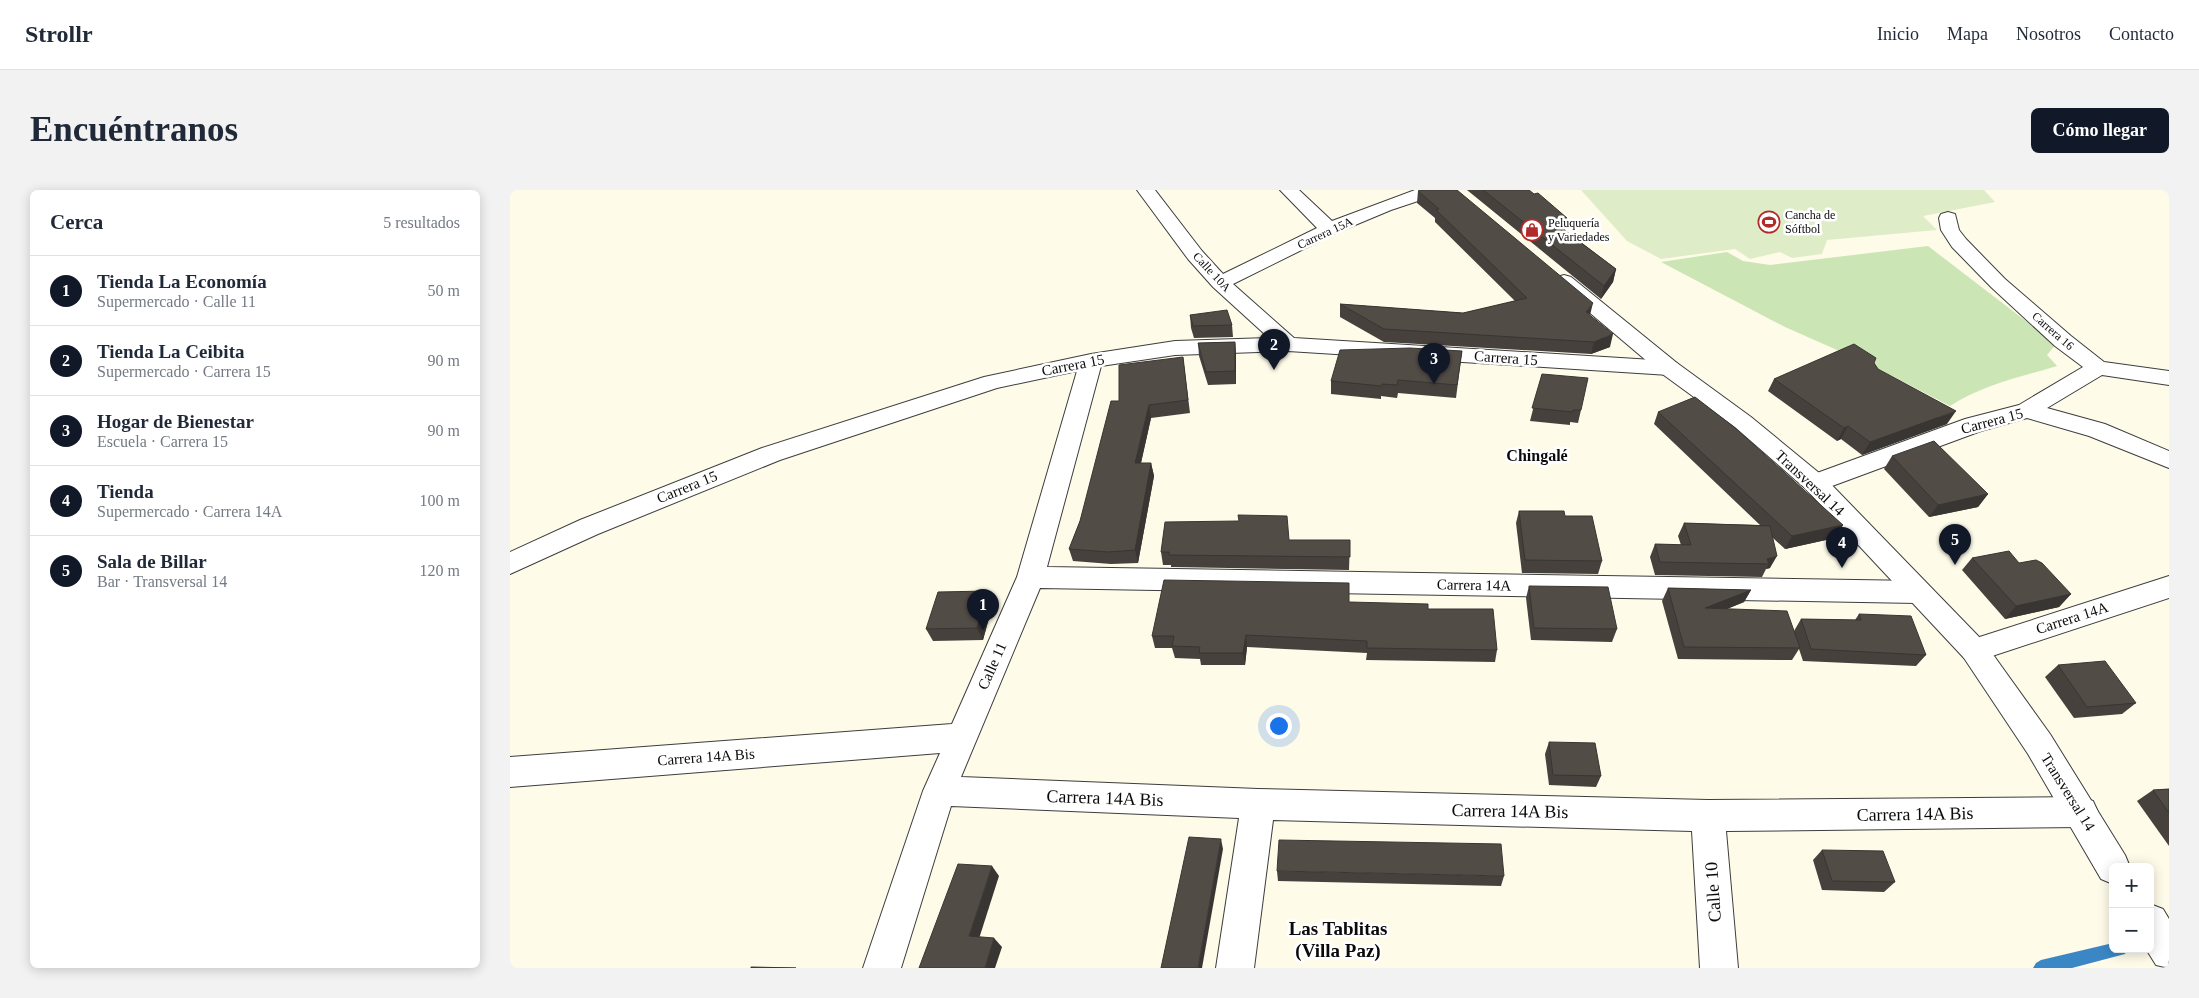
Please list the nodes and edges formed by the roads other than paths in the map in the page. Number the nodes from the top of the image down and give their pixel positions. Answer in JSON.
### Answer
{"nodes":[{"id":1,"x":1146,"y":190,"type":"edge"},
{"id":2,"x":1289,"y":190,"type":"edge"},
{"id":3,"x":1433,"y":190,"type":"edge"},
{"id":4,"x":1948,"y":218,"type":"dead end"},
{"id":5,"x":1329,"y":229,"type":"junction"},
{"id":6,"x":1546,"y":266,"type":"edge"},
{"id":7,"x":1220,"y":283,"type":"junction"},
{"id":8,"x":1288,"y":344,"type":"junction"},
{"id":9,"x":1091,"y":360,"type":"junction"},
{"id":10,"x":1669,"y":368,"type":"junction"},
{"id":11,"x":2098,"y":368,"type":"junction"},
{"id":12,"x":2169,"y":378,"type":"edge"},
{"id":13,"x":2027,"y":410,"type":"junction"},
{"id":14,"x":1950,"y":413,"type":"edge"},
{"id":15,"x":1973,"y":425,"type":"junction"},
{"id":16,"x":2169,"y":460,"type":"edge"},
{"id":17,"x":1815,"y":483,"type":"junction"},
{"id":18,"x":510,"y":564,"type":"edge"},
{"id":19,"x":1031,"y":577,"type":"junction"},
{"id":20,"x":2169,"y":587,"type":"edge"},
{"id":21,"x":1917,"y":592,"type":"junction"},
{"id":22,"x":1974,"y":650,"type":"junction"},
{"id":23,"x":962,"y":737,"type":"junction"},
{"id":24,"x":510,"y":772,"type":"edge"},
{"id":25,"x":940,"y":791,"type":"junction"},
{"id":26,"x":1258,"y":804,"type":"junction"},
{"id":27,"x":2081,"y":812,"type":"junction"},
{"id":28,"x":1708,"y":816,"type":"junction"},
{"id":29,"x":2111,"y":863,"type":"edge"},
{"id":30,"x":2154,"y":928,"type":"edge"},
{"id":31,"x":2169,"y":952,"type":"edge"},
{"id":32,"x":882,"y":968,"type":"edge"},
{"id":33,"x":1235,"y":968,"type":"edge"},
{"id":34,"x":1719,"y":968,"type":"edge"}],
"edges":[{"from":1,"to":7,"type":"street","name":"Calle 10A"},
{"from":2,"to":5,"type":"street"},
{"from":3,"to":5,"type":"street","name":"Carrera 15A"},
{"from":4,"to":11,"type":"street","name":"Carrera 16"},
{"from":5,"to":7,"type":"street","name":"Carrera 15A"},
{"from":6,"to":10,"type":"street","name":"Transversal 14"},
{"from":7,"to":8,"type":"street","name":"Calle 10A"},
{"from":8,"to":9,"type":"street","name":"Carrera 15"},
{"from":8,"to":10,"type":"street","name":"Carrera 15"},
{"from":9,"to":18,"type":"street","name":"Carrera 15"},
{"from":9,"to":19,"type":"street","name":"Calle 11"},
{"from":10,"to":17,"type":"street","name":"Transversal 14"},
{"from":11,"to":12,"type":"street","name":"Carrera 16"},
{"from":11,"to":13,"type":"street"},
{"from":13,"to":15,"type":"street","name":"Carrera 15"},
{"from":13,"to":16,"type":"street","name":"Carrera 15"},
{"from":14,"to":15,"type":"street"},
{"from":15,"to":17,"type":"street","name":"Carrera 15"},
{"from":17,"to":21,"type":"street","name":"Transversal 14"},
{"from":19,"to":21,"type":"street","name":"Carrera 14A"},
{"from":19,"to":23,"type":"street","name":"Calle 11"},
{"from":20,"to":22,"type":"street","name":"Carrera 14A"},
{"from":21,"to":22,"type":"street","name":"Transversal 14"},
{"from":22,"to":27,"type":"street","name":"Transversal 14"},
{"from":23,"to":24,"type":"street","name":"Carrera 14A Bis"},
{"from":23,"to":25,"type":"street","name":"Calle 11"},
{"from":25,"to":26,"type":"street","name":"Carrera 14A Bis"},
{"from":25,"to":32,"type":"street","name":"Calle 11"},
{"from":26,"to":28,"type":"street","name":"Carrera 14A Bis"},
{"from":26,"to":33,"type":"street"},
{"from":27,"to":28,"type":"street","name":"Carrera 14A Bis"},
{"from":27,"to":29,"type":"street","name":"Transversal 14"},
{"from":28,"to":34,"type":"street","name":"Calle 10"},
{"from":30,"to":31,"type":"street"}]}
